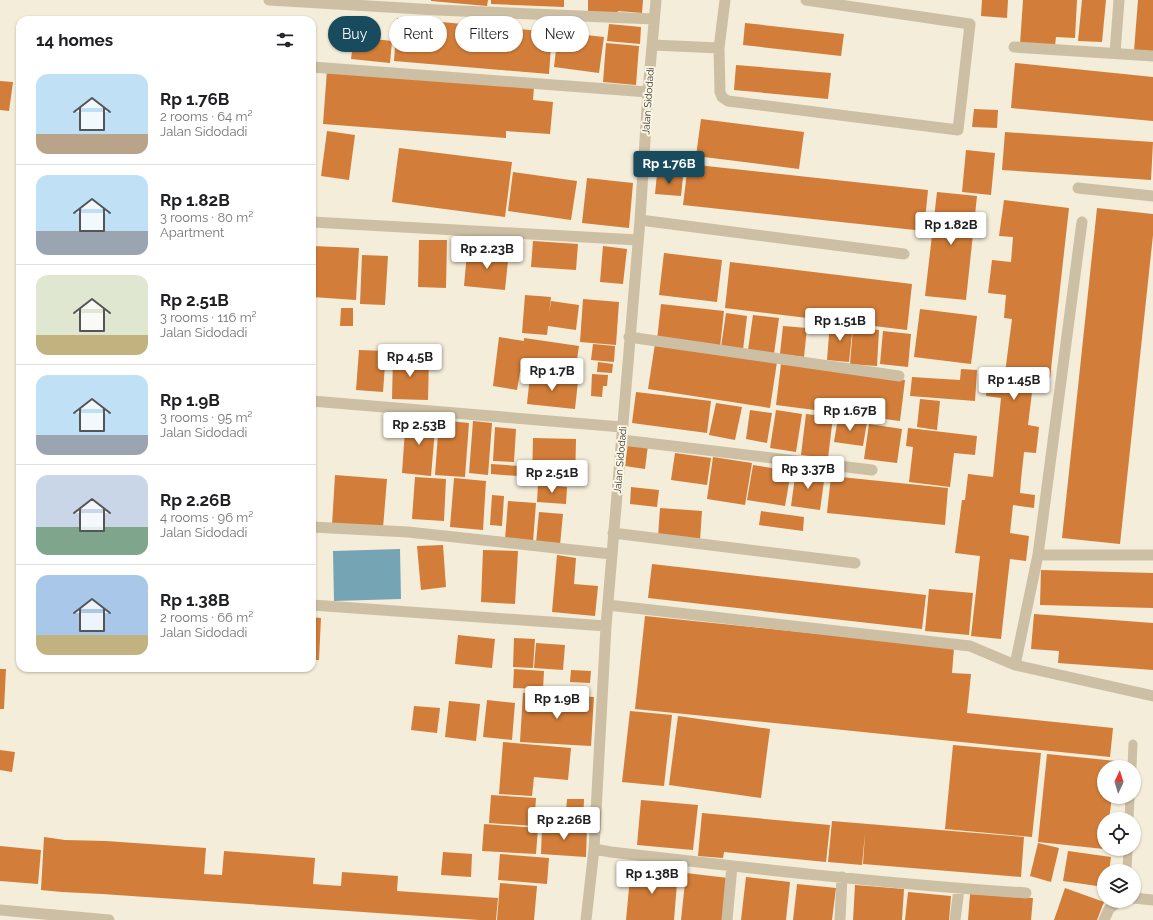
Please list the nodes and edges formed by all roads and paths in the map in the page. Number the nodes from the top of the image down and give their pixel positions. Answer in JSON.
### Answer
{"nodes":[{"id":1,"x":269,"y":0,"type":"edge"},
{"id":2,"x":656,"y":0,"type":"edge"},
{"id":3,"x":725,"y":0,"type":"edge"},
{"id":4,"x":806,"y":0,"type":"edge"},
{"id":5,"x":1119,"y":0,"type":"edge"},
{"id":6,"x":654,"y":19,"type":"junction"},
{"id":7,"x":653,"y":45,"type":"junction"},
{"id":8,"x":1014,"y":47,"type":"dead end"},
{"id":9,"x":719,"y":48,"type":"junction"},
{"id":10,"x":1115,"y":53,"type":"junction"},
{"id":11,"x":1153,"y":56,"type":"edge"},
{"id":12,"x":316,"y":67,"type":"edge"},
{"id":13,"x":648,"y":92,"type":"junction"},
{"id":14,"x":1078,"y":188,"type":"dead end"},
{"id":15,"x":1153,"y":196,"type":"edge"},
{"id":16,"x":640,"y":220,"type":"junction"},
{"id":17,"x":316,"y":222,"type":"edge"},
{"id":18,"x":1082,"y":222,"type":"dead end"},
{"id":19,"x":638,"y":240,"type":"junction"},
{"id":20,"x":904,"y":254,"type":"dead end"},
{"id":21,"x":629,"y":337,"type":"junction"},
{"id":22,"x":899,"y":376,"type":"dead end"},
{"id":23,"x":316,"y":401,"type":"edge"},
{"id":24,"x":622,"y":427,"type":"junction"},
{"id":25,"x":622,"y":440,"type":"junction"},
{"id":26,"x":872,"y":470,"type":"dead end"},
{"id":27,"x":316,"y":527,"type":"edge"},
{"id":28,"x":614,"y":533,"type":"junction"},
{"id":29,"x":611,"y":554,"type":"junction"},
{"id":30,"x":1153,"y":554,"type":"edge"},
{"id":31,"x":1038,"y":555,"type":"junction"},
{"id":32,"x":855,"y":563,"type":"dead end"},
{"id":33,"x":316,"y":604,"type":"edge"},
{"id":34,"x":608,"y":604,"type":"junction"},
{"id":35,"x":606,"y":626,"type":"junction"},
{"id":36,"x":1015,"y":665,"type":"junction"},
{"id":37,"x":1153,"y":696,"type":"edge"},
{"id":38,"x":1133,"y":744,"type":"dead end"},
{"id":39,"x":1132,"y":760,"type":"edge"},
{"id":40,"x":594,"y":849,"type":"junction"},
{"id":41,"x":732,"y":866,"type":"junction"},
{"id":42,"x":842,"y":877,"type":"junction"},
{"id":43,"x":959,"y":888,"type":"junction"},
{"id":44,"x":1026,"y":893,"type":"dead end"},
{"id":45,"x":1141,"y":899,"type":"edge"},
{"id":46,"x":1153,"y":900,"type":"edge"},
{"id":47,"x":1110,"y":908,"type":"edge"},
{"id":48,"x":0,"y":910,"type":"edge"},
{"id":49,"x":109,"y":920,"type":"edge"},
{"id":50,"x":586,"y":920,"type":"edge"},
{"id":51,"x":727,"y":920,"type":"edge"},
{"id":52,"x":840,"y":920,"type":"edge"},
{"id":53,"x":955,"y":920,"type":"edge"},
{"id":54,"x":1104,"y":920,"type":"edge"}],
"edges":[{"from":1,"to":6,"type":"street"},
{"from":2,"to":6,"type":"street","name":"Jalan Sidodadi"},
{"from":3,"to":9,"type":"street"},
{"from":4,"to":9,"type":"street"},
{"from":5,"to":10,"type":"street"},
{"from":6,"to":7,"type":"street","name":"Jalan Sidodadi"},
{"from":7,"to":9,"type":"street"},
{"from":7,"to":13,"type":"street","name":"Jalan Sidodadi"},
{"from":8,"to":10,"type":"street"},
{"from":10,"to":11,"type":"street"},
{"from":12,"to":13,"type":"street"},
{"from":13,"to":16,"type":"street","name":"Jalan Sidodadi"},
{"from":14,"to":15,"type":"street"},
{"from":16,"to":19,"type":"street","name":"Jalan Sidodadi"},
{"from":16,"to":20,"type":"street"},
{"from":17,"to":19,"type":"street"},
{"from":18,"to":31,"type":"street"},
{"from":19,"to":21,"type":"street","name":"Jalan Sidodadi"},
{"from":21,"to":22,"type":"street"},
{"from":21,"to":24,"type":"street","name":"Jalan Sidodadi"},
{"from":23,"to":24,"type":"street"},
{"from":24,"to":25,"type":"street","name":"Jalan Sidodadi"},
{"from":25,"to":26,"type":"street"},
{"from":25,"to":28,"type":"street","name":"Jalan Sidodadi"},
{"from":27,"to":29,"type":"street"},
{"from":28,"to":29,"type":"street","name":"Jalan Sidodadi"},
{"from":28,"to":32,"type":"street"},
{"from":29,"to":34,"type":"street","name":"Jalan Sidodadi"},
{"from":30,"to":31,"type":"street"},
{"from":31,"to":36,"type":"street"},
{"from":33,"to":35,"type":"street"},
{"from":34,"to":35,"type":"street","name":"Jalan Sidodadi"},
{"from":34,"to":36,"type":"street"},
{"from":35,"to":40,"type":"street","name":"Jalan Sidodadi"},
{"from":36,"to":37,"type":"street"},
{"from":38,"to":39,"type":"lane"},
{"from":40,"to":41,"type":"street"},
{"from":40,"to":50,"type":"street","name":"Jalan Sidodadi"},
{"from":41,"to":42,"type":"street"},
{"from":41,"to":51,"type":"street"},
{"from":42,"to":43,"type":"street"},
{"from":42,"to":52,"type":"street"},
{"from":43,"to":44,"type":"street"},
{"from":43,"to":53,"type":"street"},
{"from":45,"to":46,"type":"street"},
{"from":47,"to":54,"type":"street"},
{"from":48,"to":49,"type":"street"}]}
